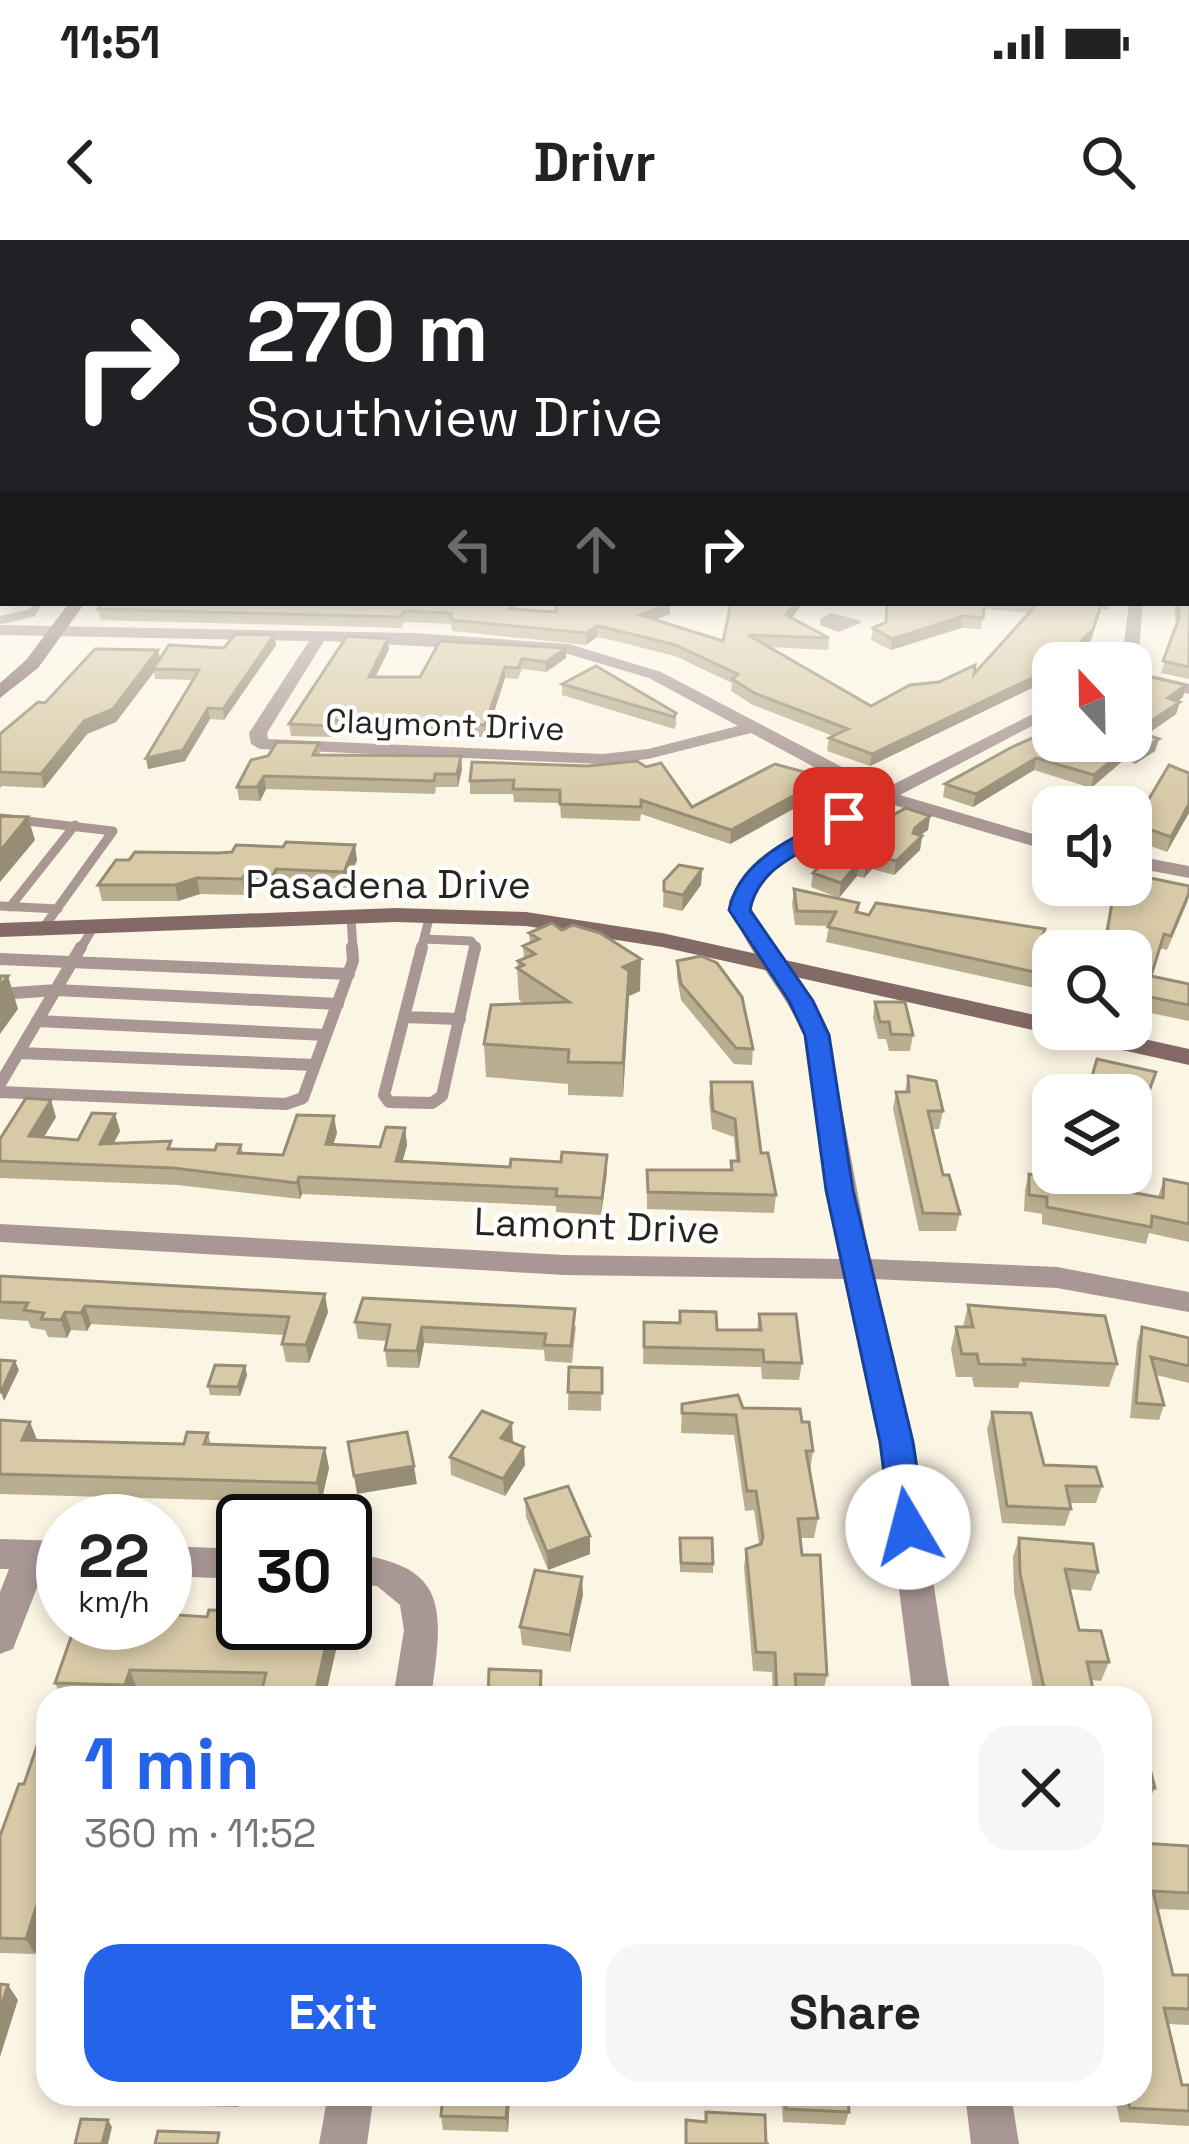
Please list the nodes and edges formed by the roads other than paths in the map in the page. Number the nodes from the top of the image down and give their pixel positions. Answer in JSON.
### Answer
{"nodes":[{"id":1,"x":63,"y":624,"type":"edge"},
{"id":2,"x":0,"y":630,"type":"edge"},
{"id":3,"x":57,"y":633,"type":"junction"},
{"id":4,"x":319,"y":637,"type":"junction"},
{"id":5,"x":1152,"y":680,"type":"edge"},
{"id":6,"x":1189,"y":688,"type":"edge"},
{"id":7,"x":0,"y":694,"type":"edge"},
{"id":8,"x":1032,"y":720,"type":"edge"},
{"id":9,"x":751,"y":728,"type":"junction"},
{"id":10,"x":883,"y":796,"type":"junction"},
{"id":11,"x":0,"y":818,"type":"edge"},
{"id":12,"x":75,"y":825,"type":"junction"},
{"id":13,"x":1032,"y":840,"type":"edge"},
{"id":14,"x":1152,"y":865,"type":"edge"},
{"id":15,"x":1189,"y":872,"type":"edge"},
{"id":16,"x":58,"y":909,"type":"junction"},
{"id":17,"x":3,"y":914,"type":"edge"},
{"id":18,"x":351,"y":917,"type":"junction"},
{"id":19,"x":427,"y":927,"type":"junction"},
{"id":20,"x":41,"y":931,"type":"junction"},
{"id":21,"x":91,"y":931,"type":"junction"},
{"id":22,"x":0,"y":959,"type":"edge"},
{"id":23,"x":71,"y":964,"type":"junction"},
{"id":24,"x":777,"y":967,"type":"junction"},
{"id":25,"x":349,"y":974,"type":"junction"},
{"id":26,"x":56,"y":990,"type":"junction"},
{"id":27,"x":0,"y":994,"type":"edge"},
{"id":28,"x":338,"y":1004,"type":"junction"},
{"id":29,"x":404,"y":1017,"type":"junction"},
{"id":30,"x":460,"y":1019,"type":"junction"},
{"id":31,"x":38,"y":1021,"type":"junction"},
{"id":32,"x":1032,"y":1022,"type":"edge"},
{"id":33,"x":326,"y":1035,"type":"junction"},
{"id":34,"x":1152,"y":1049,"type":"edge"},
{"id":35,"x":19,"y":1053,"type":"junction"},
{"id":36,"x":1189,"y":1058,"type":"edge"},
{"id":37,"x":315,"y":1065,"type":"junction"},
{"id":38,"x":0,"y":1088,"type":"edge"},
{"id":39,"x":0,"y":1233,"type":"edge"},
{"id":40,"x":862,"y":1272,"type":"junction"},
{"id":41,"x":1189,"y":1302,"type":"edge"},
{"id":42,"x":32,"y":1555,"type":"edge"},
{"id":43,"x":372,"y":1571,"type":"edge"},
{"id":44,"x":0,"y":1638,"type":"edge"},
{"id":45,"x":414,"y":1686,"type":"edge"},
{"id":46,"x":930,"y":1686,"type":"edge"},
{"id":47,"x":349,"y":2106,"type":"edge"},
{"id":48,"x":990,"y":2106,"type":"edge"},
{"id":49,"x":343,"y":2144,"type":"edge"},
{"id":50,"x":995,"y":2144,"type":"edge"}],
"edges":[{"from":1,"to":3,"type":"street"},
{"from":2,"to":3,"type":"street"},
{"from":3,"to":4,"type":"street"},
{"from":3,"to":7,"type":"street"},
{"from":4,"to":9,"type":"street"},
{"from":4,"to":9,"type":"street","name":"Claymont Drive"},
{"from":5,"to":6,"type":"street"},
{"from":8,"to":10,"type":"street"},
{"from":9,"to":10,"type":"street"},
{"from":10,"to":13,"type":"street"},
{"from":10,"to":24,"type":"street"},
{"from":11,"to":12,"type":"lane"},
{"from":12,"to":16,"type":"lane"},
{"from":12,"to":17,"type":"lane"},
{"from":14,"to":15,"type":"street"},
{"from":16,"to":17,"type":"lane"},
{"from":16,"to":20,"type":"lane"},
{"from":17,"to":20,"type":"street","name":"Pasadena Drive"},
{"from":18,"to":19,"type":"street","name":"Pasadena Drive"},
{"from":18,"to":21,"type":"street","name":"Pasadena Drive"},
{"from":18,"to":25,"type":"lane"},
{"from":19,"to":24,"type":"street","name":"Pasadena Drive"},
{"from":19,"to":29,"type":"lane"},
{"from":19,"to":30,"type":"lane"},
{"from":20,"to":21,"type":"street","name":"Pasadena Drive"},
{"from":21,"to":23,"type":"lane"},
{"from":22,"to":23,"type":"lane"},
{"from":23,"to":25,"type":"lane"},
{"from":23,"to":26,"type":"lane"},
{"from":24,"to":32,"type":"street","name":"Pasadena Drive"},
{"from":24,"to":40,"type":"street"},
{"from":25,"to":28,"type":"lane"},
{"from":26,"to":27,"type":"lane"},
{"from":26,"to":28,"type":"lane"},
{"from":26,"to":31,"type":"lane"},
{"from":28,"to":33,"type":"lane"},
{"from":29,"to":30,"type":"lane"},
{"from":29,"to":30,"type":"lane"},
{"from":31,"to":33,"type":"lane"},
{"from":31,"to":35,"type":"lane"},
{"from":33,"to":37,"type":"lane"},
{"from":34,"to":36,"type":"street"},
{"from":35,"to":37,"type":"lane"},
{"from":35,"to":38,"type":"lane"},
{"from":37,"to":38,"type":"lane"},
{"from":39,"to":40,"type":"street","name":"Lamont Drive"},
{"from":40,"to":41,"type":"street","name":"Lamont Drive"},
{"from":40,"to":46,"type":"street"},
{"from":42,"to":44,"type":"street"},
{"from":43,"to":45,"type":"street"},
{"from":47,"to":49,"type":"street"},
{"from":48,"to":50,"type":"street"}]}
